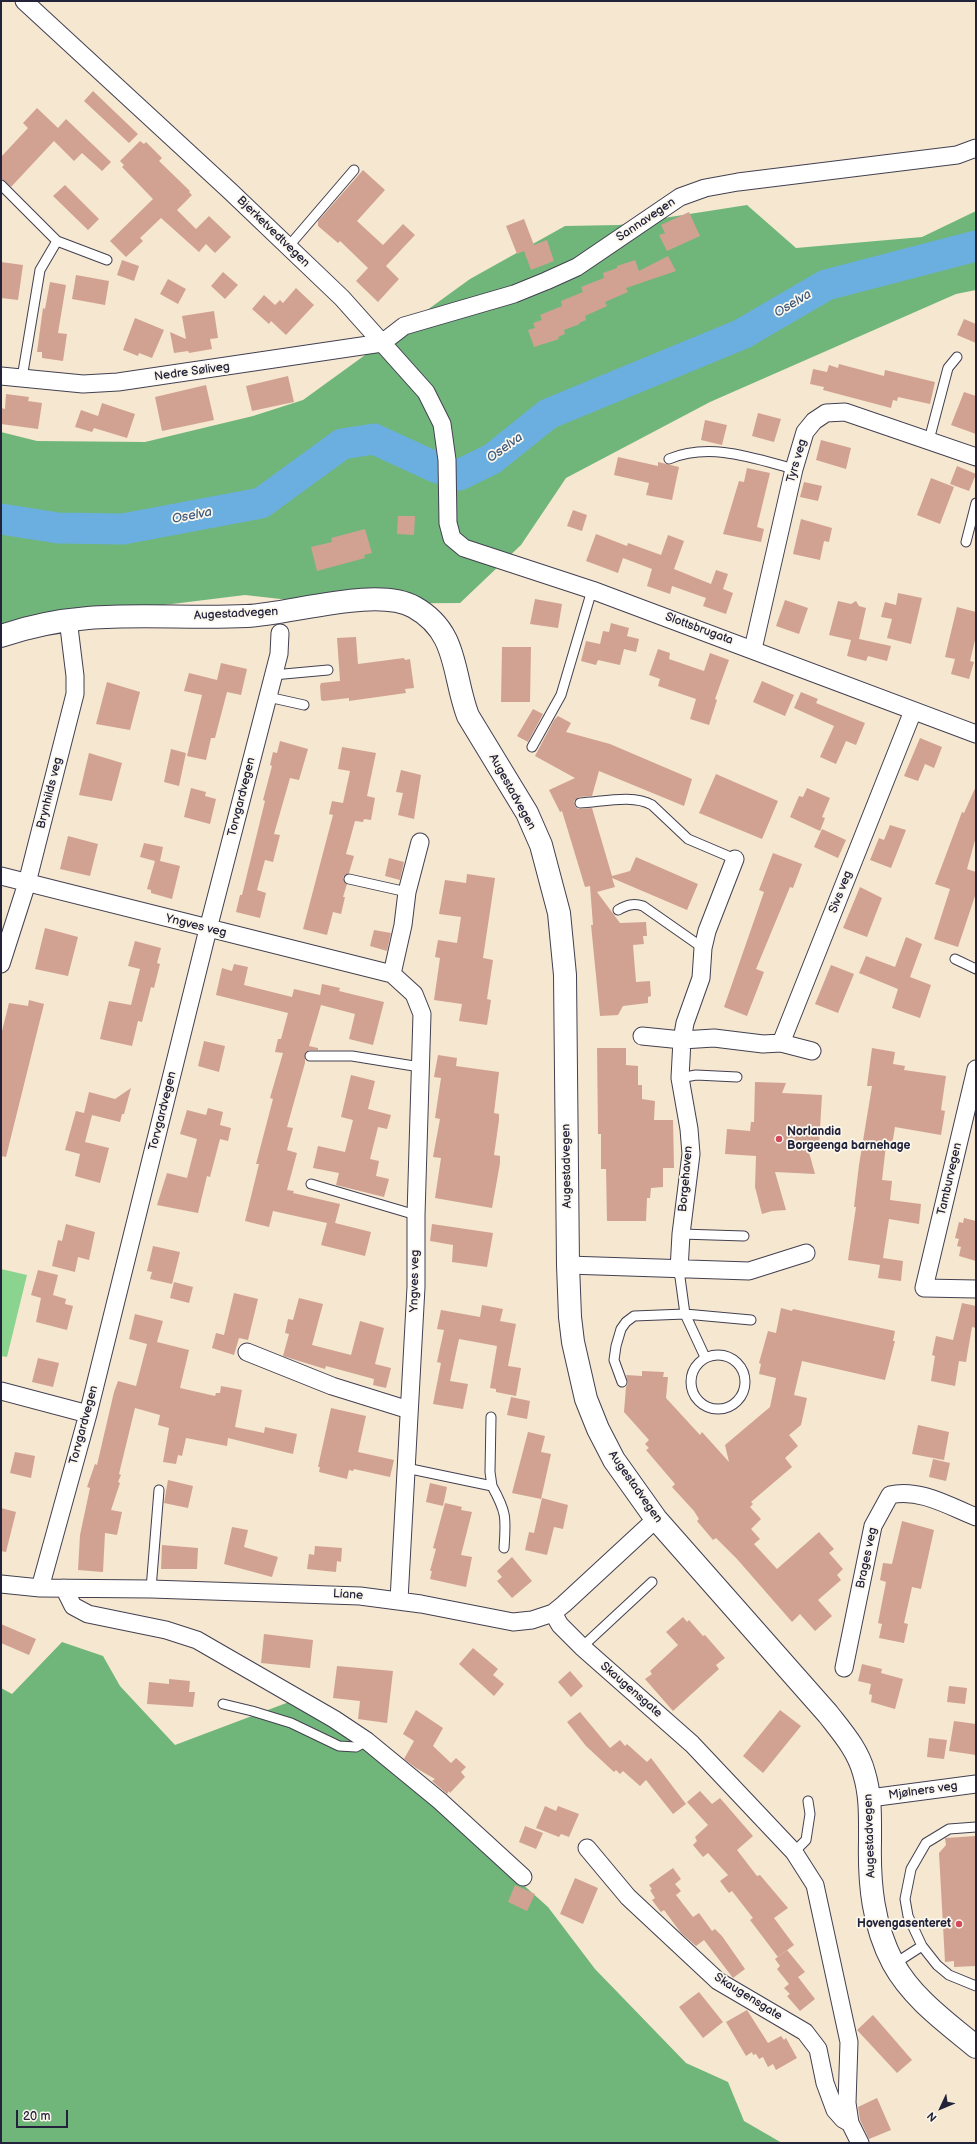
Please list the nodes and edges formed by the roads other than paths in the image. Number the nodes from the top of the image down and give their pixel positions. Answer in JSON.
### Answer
{"nodes":[{"id":1,"x":24,"y":1,"type":"edge"},
{"id":2,"x":976,"y":148,"type":"edge"},
{"id":3,"x":354,"y":170,"type":"dead end"},
{"id":4,"x":1,"y":185,"type":"edge"},
{"id":5,"x":57,"y":241,"type":"junction"},
{"id":6,"x":288,"y":247,"type":"junction"},
{"id":7,"x":107,"y":260,"type":"dead end"},
{"id":8,"x":382,"y":343,"type":"junction"},
{"id":9,"x":957,"y":356,"type":"dead end"},
{"id":10,"x":1,"y":376,"type":"edge"},
{"id":11,"x":22,"y":378,"type":"junction"},
{"id":12,"x":929,"y":440,"type":"junction"},
{"id":13,"x":976,"y":457,"type":"edge"},
{"id":14,"x":669,"y":458,"type":"dead end"},
{"id":15,"x":794,"y":469,"type":"junction"},
{"id":16,"x":976,"y":503,"type":"edge"},
{"id":17,"x":447,"y":506,"type":"joint"},
{"id":18,"x":966,"y":542,"type":"dead end"},
{"id":19,"x":592,"y":590,"type":"junction"},
{"id":20,"x":68,"y":619,"type":"junction"},
{"id":21,"x":280,"y":633,"type":"dead end"},
{"id":22,"x":1,"y":636,"type":"edge"},
{"id":23,"x":753,"y":649,"type":"junction"},
{"id":24,"x":328,"y":670,"type":"dead end"},
{"id":25,"x":273,"y":675,"type":"junction"},
{"id":26,"x":268,"y":697,"type":"junction"},
{"id":27,"x":304,"y":705,"type":"dead end"},
{"id":28,"x":913,"y":711,"type":"junction"},
{"id":29,"x":976,"y":734,"type":"edge"},
{"id":30,"x":532,"y":747,"type":"dead end"},
{"id":31,"x":580,"y":803,"type":"dead end"},
{"id":32,"x":420,"y":842,"type":"dead end"},
{"id":33,"x":735,"y":859,"type":"joint"},
{"id":34,"x":1,"y":876,"type":"edge"},
{"id":35,"x":349,"y":879,"type":"dead end"},
{"id":36,"x":27,"y":883,"type":"junction"},
{"id":37,"x":407,"y":892,"type":"junction"},
{"id":38,"x":618,"y":910,"type":"dead end"},
{"id":39,"x":208,"y":929,"type":"junction"},
{"id":40,"x":703,"y":948,"type":"junction"},
{"id":41,"x":955,"y":959,"type":"dead end"},
{"id":42,"x":1,"y":964,"type":"edge"},
{"id":43,"x":976,"y":969,"type":"edge"},
{"id":44,"x":392,"y":974,"type":"junction"},
{"id":45,"x":642,"y":1036,"type":"dead end"},
{"id":46,"x":682,"y":1040,"type":"junction"},
{"id":47,"x":781,"y":1043,"type":"junction"},
{"id":48,"x":812,"y":1051,"type":"dead end"},
{"id":49,"x":310,"y":1056,"type":"dead end"},
{"id":50,"x":420,"y":1068,"type":"junction"},
{"id":51,"x":976,"y":1069,"type":"edge"},
{"id":52,"x":737,"y":1077,"type":"dead end"},
{"id":53,"x":680,"y":1078,"type":"junction"},
{"id":54,"x":311,"y":1184,"type":"dead end"},
{"id":55,"x":416,"y":1215,"type":"junction"},
{"id":56,"x":680,"y":1234,"type":"junction"},
{"id":57,"x":744,"y":1236,"type":"dead end"},
{"id":58,"x":806,"y":1253,"type":"dead end"},
{"id":59,"x":568,"y":1265,"type":"junction"},
{"id":60,"x":679,"y":1270,"type":"junction"},
{"id":61,"x":976,"y":1289,"type":"edge"},
{"id":62,"x":685,"y":1314,"type":"junction"},
{"id":63,"x":751,"y":1320,"type":"dead end"},
{"id":64,"x":247,"y":1352,"type":"dead end"},
{"id":65,"x":705,"y":1357,"type":"junction"},
{"id":66,"x":622,"y":1382,"type":"dead end"},
{"id":67,"x":1,"y":1391,"type":"edge"},
{"id":68,"x":409,"y":1410,"type":"junction"},
{"id":69,"x":88,"y":1414,"type":"junction"},
{"id":70,"x":491,"y":1417,"type":"dead end"},
{"id":71,"x":406,"y":1468,"type":"junction"},
{"id":72,"x":492,"y":1486,"type":"junction"},
{"id":73,"x":159,"y":1490,"type":"dead end"},
{"id":74,"x":976,"y":1517,"type":"edge"},
{"id":75,"x":656,"y":1519,"type":"junction"},
{"id":76,"x":504,"y":1548,"type":"dead end"},
{"id":77,"x":652,"y":1582,"type":"dead end"},
{"id":78,"x":1,"y":1584,"type":"edge"},
{"id":79,"x":40,"y":1588,"type":"junction"},
{"id":80,"x":64,"y":1588,"type":"junction"},
{"id":81,"x":150,"y":1589,"type":"junction"},
{"id":82,"x":399,"y":1600,"type":"junction"},
{"id":83,"x":553,"y":1613,"type":"junction"},
{"id":84,"x":582,"y":1647,"type":"junction"},
{"id":85,"x":844,"y":1668,"type":"dead end"},
{"id":86,"x":222,"y":1704,"type":"dead end"},
{"id":87,"x":367,"y":1741,"type":"junction"},
{"id":88,"x":976,"y":1784,"type":"edge"},
{"id":89,"x":870,"y":1798,"type":"junction"},
{"id":90,"x":808,"y":1801,"type":"dead end"},
{"id":91,"x":976,"y":1827,"type":"edge"},
{"id":92,"x":587,"y":1848,"type":"dead end"},
{"id":93,"x":794,"y":1852,"type":"junction"},
{"id":94,"x":523,"y":1876,"type":"dead end"},
{"id":95,"x":922,"y":1946,"type":"junction"},
{"id":96,"x":894,"y":1964,"type":"junction"},
{"id":97,"x":976,"y":1986,"type":"edge"},
{"id":98,"x":976,"y":2047,"type":"edge"},
{"id":99,"x":850,"y":2123,"type":"junction"},
{"id":100,"x":860,"y":2143,"type":"edge"}],
"edges":[{"from":1,"to":6,"type":"street","name":"Bjerketvedtvegen"},
{"from":2,"to":8,"type":"street","name":"Sannavegen"},
{"from":3,"to":6,"type":"lane"},
{"from":4,"to":5,"type":"lane"},
{"from":5,"to":7,"type":"lane"},
{"from":5,"to":11,"type":"lane"},
{"from":6,"to":8,"type":"street","name":"Bjerketvedtvegen"},
{"from":8,"to":11,"type":"street","name":"Nedre Søliveg"},
{"from":8,"to":17,"type":"street","name":"Bjerketvedtvegen"},
{"from":9,"to":12,"type":"lane"},
{"from":10,"to":11,"type":"street","name":"Nedre Søliveg"},
{"from":12,"to":13,"type":"street","name":"Tyrs veg"},
{"from":12,"to":15,"type":"street","name":"Tyrs veg"},
{"from":14,"to":15,"type":"lane"},
{"from":15,"to":23,"type":"street","name":"Tyrs veg"},
{"from":16,"to":18,"type":"lane"},
{"from":17,"to":19,"type":"street","name":"Slottsbrugata"},
{"from":19,"to":23,"type":"street","name":"Slottsbrugata"},
{"from":19,"to":30,"type":"lane"},
{"from":20,"to":22,"type":"main road","name":"Augestadvegen"},
{"from":20,"to":36,"type":"street","name":"Brynhilds veg"},
{"from":20,"to":59,"type":"main road","name":"Augestadvegen"},
{"from":21,"to":25,"type":"street","name":"Torvgardvegen"},
{"from":23,"to":28,"type":"street","name":"Slottsbrugata"},
{"from":24,"to":25,"type":"lane"},
{"from":25,"to":26,"type":"street","name":"Torvgardvegen"},
{"from":26,"to":27,"type":"lane"},
{"from":26,"to":39,"type":"street","name":"Torvgardvegen"},
{"from":28,"to":29,"type":"street","name":"Slottsbrugata"},
{"from":28,"to":47,"type":"street","name":"Sivs veg"},
{"from":31,"to":33,"type":"lane"},
{"from":32,"to":37,"type":"street"},
{"from":33,"to":40,"type":"street","name":"Borgehaven"},
{"from":34,"to":36,"type":"street","name":"Yngves veg"},
{"from":35,"to":37,"type":"lane"},
{"from":36,"to":39,"type":"street","name":"Yngves veg"},
{"from":36,"to":42,"type":"street","name":"Brynhilds veg"},
{"from":37,"to":44,"type":"street"},
{"from":38,"to":40,"type":"lane"},
{"from":39,"to":44,"type":"street","name":"Yngves veg"},
{"from":39,"to":69,"type":"street","name":"Torvgardvegen"},
{"from":40,"to":46,"type":"street","name":"Borgehaven"},
{"from":41,"to":43,"type":"lane"},
{"from":44,"to":50,"type":"street","name":"Yngves veg"},
{"from":45,"to":46,"type":"street"},
{"from":46,"to":47,"type":"street"},
{"from":46,"to":53,"type":"street","name":"Borgehaven"},
{"from":47,"to":48,"type":"street"},
{"from":49,"to":50,"type":"lane"},
{"from":50,"to":55,"type":"street","name":"Yngves veg"},
{"from":51,"to":61,"type":"street","name":"Tamburvegen"},
{"from":52,"to":53,"type":"lane"},
{"from":53,"to":56,"type":"street","name":"Borgehaven"},
{"from":54,"to":55,"type":"lane"},
{"from":55,"to":68,"type":"street","name":"Yngves veg"},
{"from":56,"to":57,"type":"lane"},
{"from":56,"to":60,"type":"street","name":"Borgehaven"},
{"from":58,"to":60,"type":"street"},
{"from":59,"to":60,"type":"street"},
{"from":59,"to":75,"type":"main road","name":"Augestadvegen"},
{"from":60,"to":62,"type":"lane"},
{"from":62,"to":63,"type":"lane"},
{"from":62,"to":65,"type":"lane"},
{"from":62,"to":66,"type":"lane"},
{"from":64,"to":68,"type":"street"},
{"from":65,"to":65,"type":"lane"},
{"from":67,"to":69,"type":"street"},
{"from":68,"to":71,"type":"street","name":"Yngves veg"},
{"from":69,"to":79,"type":"street","name":"Torvgardvegen"},
{"from":70,"to":72,"type":"lane"},
{"from":71,"to":72,"type":"lane"},
{"from":71,"to":82,"type":"street","name":"Yngves veg"},
{"from":72,"to":76,"type":"lane"},
{"from":73,"to":81,"type":"lane"},
{"from":74,"to":85,"type":"street","name":"Brages veg"},
{"from":75,"to":83,"type":"street","name":"Liane"},
{"from":75,"to":89,"type":"main road","name":"Augestadvegen"},
{"from":77,"to":84,"type":"lane"},
{"from":78,"to":79,"type":"street","name":"Liane"},
{"from":79,"to":80,"type":"street","name":"Liane"},
{"from":80,"to":81,"type":"street","name":"Liane"},
{"from":80,"to":87,"type":"street"},
{"from":81,"to":82,"type":"street","name":"Liane"},
{"from":82,"to":83,"type":"street","name":"Liane"},
{"from":83,"to":84,"type":"street","name":"Skaugensgate"},
{"from":84,"to":93,"type":"street","name":"Skaugensgate"},
{"from":86,"to":87,"type":"lane"},
{"from":87,"to":94,"type":"street"},
{"from":88,"to":89,"type":"street","name":"Mjølners veg"},
{"from":89,"to":96,"type":"main road","name":"Augestadvegen"},
{"from":90,"to":93,"type":"lane"},
{"from":91,"to":95,"type":"lane"},
{"from":92,"to":99,"type":"street","name":"Skaugensgate"},
{"from":93,"to":99,"type":"street","name":"Skaugensgate"},
{"from":95,"to":96,"type":"lane"},
{"from":95,"to":97,"type":"lane"},
{"from":96,"to":98,"type":"main road","name":"Augestadvegen"},
{"from":99,"to":100,"type":"street","name":"Skaugensgate"}]}
